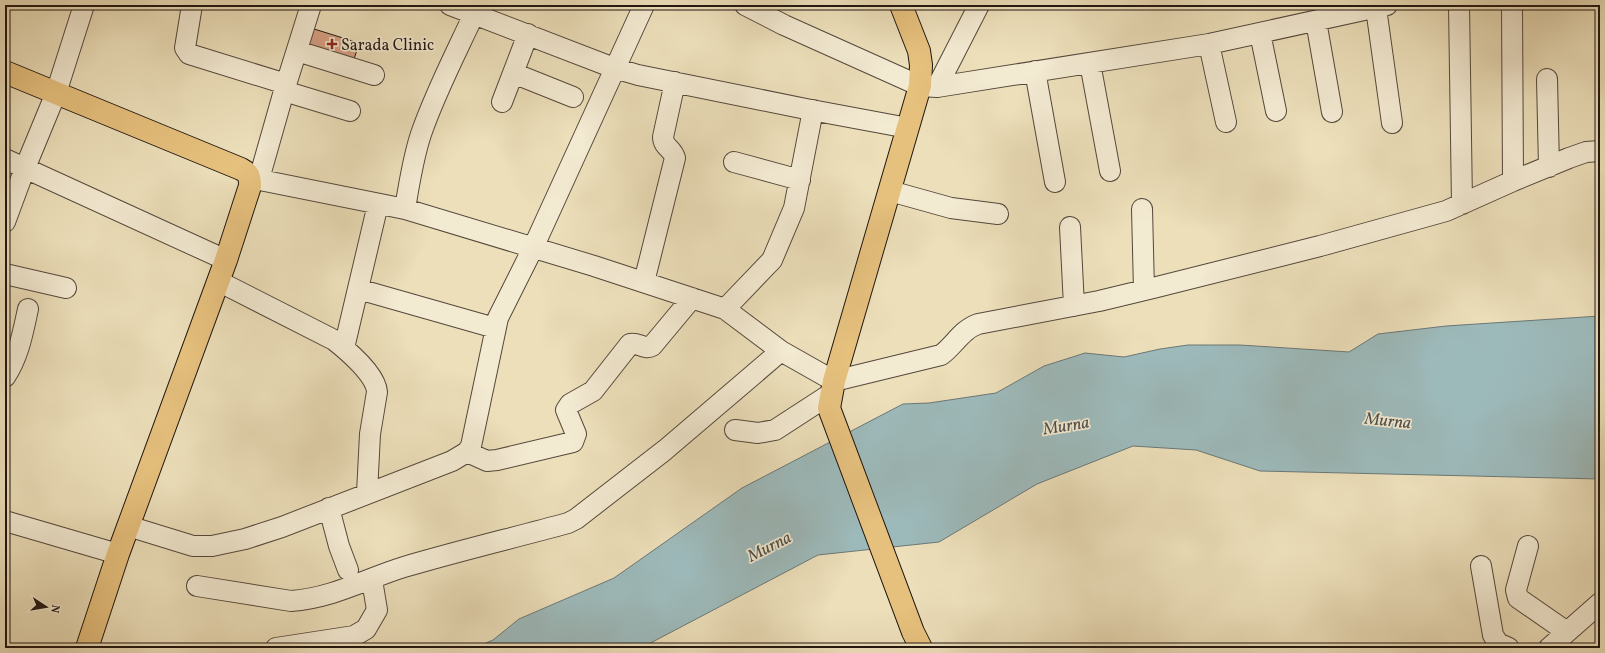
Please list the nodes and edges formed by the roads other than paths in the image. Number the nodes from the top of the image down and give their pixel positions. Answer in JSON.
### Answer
{"nodes":[{"id":1,"x":84,"y":5,"type":"edge"},
{"id":2,"x":192,"y":5,"type":"edge"},
{"id":3,"x":311,"y":5,"type":"edge"},
{"id":4,"x":450,"y":5,"type":"edge"},
{"id":5,"x":644,"y":5,"type":"edge"},
{"id":6,"x":745,"y":5,"type":"edge"},
{"id":7,"x":901,"y":5,"type":"edge"},
{"id":8,"x":979,"y":5,"type":"edge"},
{"id":9,"x":1459,"y":5,"type":"edge"},
{"id":10,"x":1512,"y":5,"type":"edge"},
{"id":11,"x":1381,"y":6,"type":"edge"},
{"id":12,"x":474,"y":14,"type":"junction"},
{"id":13,"x":1316,"y":21,"type":"junction"},
{"id":14,"x":1260,"y":33,"type":"junction"},
{"id":15,"x":528,"y":34,"type":"junction"},
{"id":16,"x":1209,"y":44,"type":"junction"},
{"id":17,"x":297,"y":51,"type":"junction"},
{"id":18,"x":1090,"y":63,"type":"junction"},
{"id":19,"x":614,"y":68,"type":"junction"},
{"id":20,"x":1035,"y":71,"type":"junction"},
{"id":21,"x":5,"y":72,"type":"edge"},
{"id":22,"x":513,"y":73,"type":"junction"},
{"id":23,"x":374,"y":75,"type":"dead end"},
{"id":24,"x":1547,"y":79,"type":"dead end"},
{"id":25,"x":675,"y":82,"type":"junction"},
{"id":26,"x":929,"y":86,"type":"junction"},
{"id":27,"x":285,"y":87,"type":"junction"},
{"id":28,"x":56,"y":93,"type":"junction"},
{"id":29,"x":573,"y":96,"type":"dead end"},
{"id":30,"x":502,"y":102,"type":"dead end"},
{"id":31,"x":813,"y":110,"type":"junction"},
{"id":32,"x":350,"y":111,"type":"dead end"},
{"id":33,"x":1276,"y":111,"type":"dead end"},
{"id":34,"x":1332,"y":112,"type":"dead end"},
{"id":35,"x":1226,"y":122,"type":"dead end"},
{"id":36,"x":1392,"y":123,"type":"dead end"},
{"id":37,"x":908,"y":128,"type":"junction"},
{"id":38,"x":1600,"y":151,"type":"edge"},
{"id":39,"x":5,"y":159,"type":"edge"},
{"id":40,"x":734,"y":162,"type":"dead end"},
{"id":41,"x":1549,"y":167,"type":"junction"},
{"id":42,"x":25,"y":168,"type":"junction"},
{"id":43,"x":1110,"y":171,"type":"dead end"},
{"id":44,"x":255,"y":179,"type":"junction"},
{"id":45,"x":800,"y":180,"type":"junction"},
{"id":46,"x":1513,"y":181,"type":"junction"},
{"id":47,"x":1055,"y":182,"type":"dead end"},
{"id":48,"x":890,"y":191,"type":"junction"},
{"id":49,"x":378,"y":204,"type":"junction"},
{"id":50,"x":1462,"y":204,"type":"junction"},
{"id":51,"x":405,"y":209,"type":"junction"},
{"id":52,"x":1142,"y":209,"type":"dead end"},
{"id":53,"x":998,"y":214,"type":"dead end"},
{"id":54,"x":5,"y":222,"type":"edge"},
{"id":55,"x":1070,"y":227,"type":"dead end"},
{"id":56,"x":533,"y":248,"type":"junction"},
{"id":57,"x":226,"y":260,"type":"junction"},
{"id":58,"x":5,"y":274,"type":"edge"},
{"id":59,"x":218,"y":281,"type":"junction"},
{"id":60,"x":644,"y":282,"type":"junction"},
{"id":61,"x":66,"y":288,"type":"dead end"},
{"id":62,"x":358,"y":288,"type":"junction"},
{"id":63,"x":1144,"y":290,"type":"junction"},
{"id":64,"x":692,"y":298,"type":"junction"},
{"id":65,"x":1074,"y":306,"type":"junction"},
{"id":66,"x":28,"y":308,"type":"dead end"},
{"id":67,"x":725,"y":309,"type":"junction"},
{"id":68,"x":495,"y":328,"type":"junction"},
{"id":69,"x":344,"y":348,"type":"junction"},
{"id":70,"x":781,"y":351,"type":"junction"},
{"id":71,"x":5,"y":377,"type":"edge"},
{"id":72,"x":832,"y":394,"type":"junction"},
{"id":73,"x":735,"y":430,"type":"dead end"},
{"id":74,"x":467,"y":452,"type":"junction"},
{"id":75,"x":366,"y":494,"type":"junction"},
{"id":76,"x":329,"y":508,"type":"junction"},
{"id":77,"x":5,"y":522,"type":"edge"},
{"id":78,"x":128,"y":526,"type":"junction"},
{"id":79,"x":1528,"y":546,"type":"dead end"},
{"id":80,"x":118,"y":554,"type":"junction"},
{"id":81,"x":1481,"y":566,"type":"dead end"},
{"id":82,"x":348,"y":570,"type":"dead end"},
{"id":83,"x":372,"y":580,"type":"junction"},
{"id":84,"x":197,"y":586,"type":"dead end"},
{"id":85,"x":1600,"y":603,"type":"edge"},
{"id":86,"x":1567,"y":632,"type":"junction"},
{"id":87,"x":90,"y":639,"type":"edge"},
{"id":88,"x":276,"y":648,"type":"edge"},
{"id":89,"x":921,"y":648,"type":"edge"},
{"id":90,"x":1509,"y":648,"type":"edge"},
{"id":91,"x":1549,"y":648,"type":"edge"}],
"edges":[{"from":1,"to":28,"type":"street"},
{"from":2,"to":27,"type":"street"},
{"from":3,"to":17,"type":"street"},
{"from":4,"to":12,"type":"street"},
{"from":5,"to":19,"type":"street"},
{"from":6,"to":26,"type":"street"},
{"from":7,"to":26,"type":"main road"},
{"from":8,"to":26,"type":"street"},
{"from":9,"to":50,"type":"street"},
{"from":10,"to":46,"type":"street"},
{"from":11,"to":13,"type":"street"},
{"from":11,"to":36,"type":"street"},
{"from":12,"to":15,"type":"street"},
{"from":12,"to":51,"type":"street"},
{"from":13,"to":14,"type":"street"},
{"from":13,"to":34,"type":"street"},
{"from":14,"to":16,"type":"street"},
{"from":14,"to":33,"type":"street"},
{"from":15,"to":19,"type":"street"},
{"from":15,"to":22,"type":"street"},
{"from":16,"to":18,"type":"street"},
{"from":16,"to":35,"type":"street"},
{"from":17,"to":23,"type":"street"},
{"from":17,"to":27,"type":"street"},
{"from":18,"to":20,"type":"street"},
{"from":18,"to":43,"type":"street"},
{"from":19,"to":25,"type":"street"},
{"from":19,"to":56,"type":"street"},
{"from":20,"to":26,"type":"street"},
{"from":20,"to":47,"type":"street"},
{"from":21,"to":28,"type":"main road"},
{"from":22,"to":29,"type":"street"},
{"from":22,"to":30,"type":"street"},
{"from":24,"to":41,"type":"street"},
{"from":25,"to":31,"type":"street"},
{"from":25,"to":60,"type":"street"},
{"from":26,"to":37,"type":"main road"},
{"from":27,"to":32,"type":"street"},
{"from":27,"to":44,"type":"street"},
{"from":28,"to":42,"type":"street"},
{"from":28,"to":44,"type":"main road"},
{"from":31,"to":37,"type":"street"},
{"from":31,"to":45,"type":"street"},
{"from":37,"to":48,"type":"main road"},
{"from":38,"to":41,"type":"street"},
{"from":39,"to":42,"type":"street"},
{"from":40,"to":45,"type":"street"},
{"from":41,"to":46,"type":"street"},
{"from":42,"to":54,"type":"street"},
{"from":42,"to":57,"type":"street"},
{"from":44,"to":49,"type":"street"},
{"from":44,"to":57,"type":"main road"},
{"from":45,"to":67,"type":"street"},
{"from":46,"to":50,"type":"street"},
{"from":48,"to":53,"type":"street"},
{"from":48,"to":72,"type":"main road"},
{"from":49,"to":51,"type":"street"},
{"from":49,"to":62,"type":"street"},
{"from":50,"to":63,"type":"street"},
{"from":51,"to":56,"type":"street"},
{"from":52,"to":63,"type":"street"},
{"from":55,"to":65,"type":"street"},
{"from":56,"to":60,"type":"street"},
{"from":56,"to":68,"type":"street"},
{"from":57,"to":59,"type":"main road"},
{"from":58,"to":61,"type":"street"},
{"from":59,"to":69,"type":"street"},
{"from":59,"to":78,"type":"main road"},
{"from":60,"to":64,"type":"street"},
{"from":62,"to":68,"type":"street"},
{"from":62,"to":69,"type":"street"},
{"from":63,"to":65,"type":"street"},
{"from":64,"to":67,"type":"street"},
{"from":64,"to":74,"type":"street"},
{"from":65,"to":72,"type":"street"},
{"from":66,"to":71,"type":"street"},
{"from":67,"to":70,"type":"street"},
{"from":68,"to":74,"type":"street"},
{"from":69,"to":75,"type":"street"},
{"from":70,"to":72,"type":"street"},
{"from":70,"to":83,"type":"street"},
{"from":72,"to":73,"type":"street"},
{"from":72,"to":89,"type":"main road"},
{"from":74,"to":75,"type":"street"},
{"from":75,"to":76,"type":"street"},
{"from":76,"to":78,"type":"street"},
{"from":76,"to":82,"type":"street"},
{"from":77,"to":80,"type":"street"},
{"from":78,"to":80,"type":"main road"},
{"from":79,"to":86,"type":"street"},
{"from":80,"to":87,"type":"main road"},
{"from":81,"to":90,"type":"street"},
{"from":83,"to":84,"type":"street"},
{"from":83,"to":88,"type":"street"},
{"from":85,"to":86,"type":"street"},
{"from":86,"to":91,"type":"street"}]}
